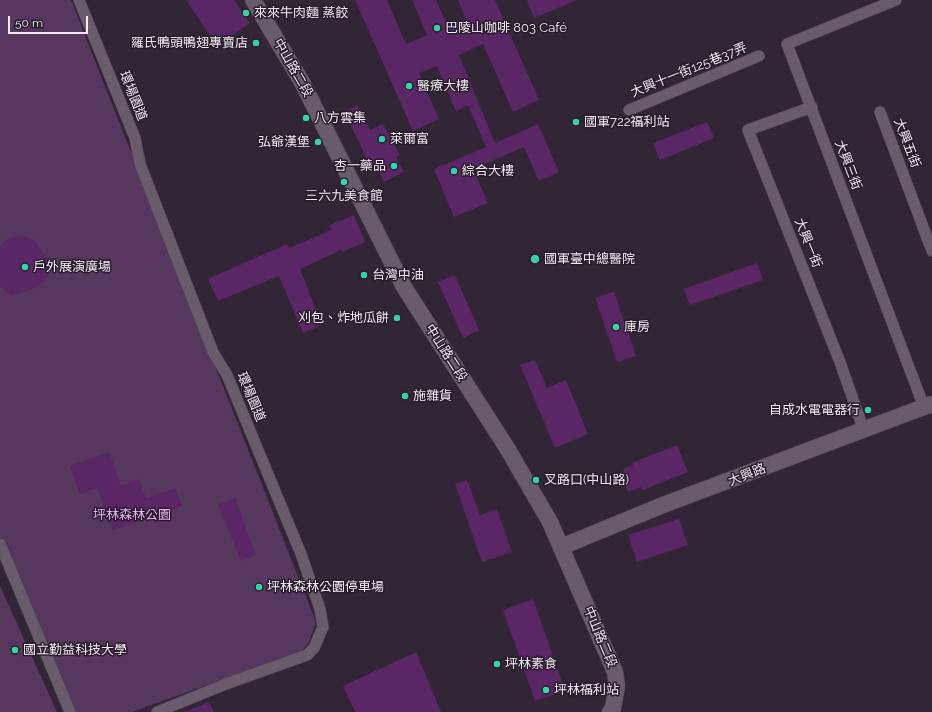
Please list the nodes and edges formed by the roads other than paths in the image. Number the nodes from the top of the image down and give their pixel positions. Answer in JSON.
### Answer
{"nodes":[{"id":1,"x":79,"y":0,"type":"edge"},
{"id":2,"x":253,"y":0,"type":"edge"},
{"id":3,"x":896,"y":0,"type":"edge"},
{"id":4,"x":759,"y":56,"type":"dead end"},
{"id":5,"x":812,"y":107,"type":"junction"},
{"id":6,"x":629,"y":110,"type":"dead end"},
{"id":7,"x":880,"y":112,"type":"dead end"},
{"id":8,"x":932,"y":251,"type":"edge"},
{"id":9,"x":928,"y":405,"type":"edge"},
{"id":10,"x":864,"y":431,"type":"junction"},
{"id":11,"x":0,"y":544,"type":"edge"},
{"id":12,"x":561,"y":547,"type":"junction"},
{"id":13,"x":70,"y":712,"type":"edge"},
{"id":14,"x":157,"y":712,"type":"edge"},
{"id":15,"x":610,"y":712,"type":"edge"}],
"edges":[{"from":1,"to":14,"type":"street","name":"環場園道"},
{"from":2,"to":12,"type":"street","name":"中山路二段"},
{"from":3,"to":5,"type":"street","name":"大興三街"},
{"from":4,"to":6,"type":"street","name":"大興十一街125巷37弄"},
{"from":5,"to":9,"type":"street","name":"大興三街"},
{"from":5,"to":10,"type":"street","name":"大興一街"},
{"from":7,"to":8,"type":"street","name":"大興五街"},
{"from":9,"to":10,"type":"street","name":"大興路"},
{"from":10,"to":12,"type":"street","name":"大興路"},
{"from":11,"to":13,"type":"street"},
{"from":12,"to":15,"type":"street","name":"中山路二段"}]}
